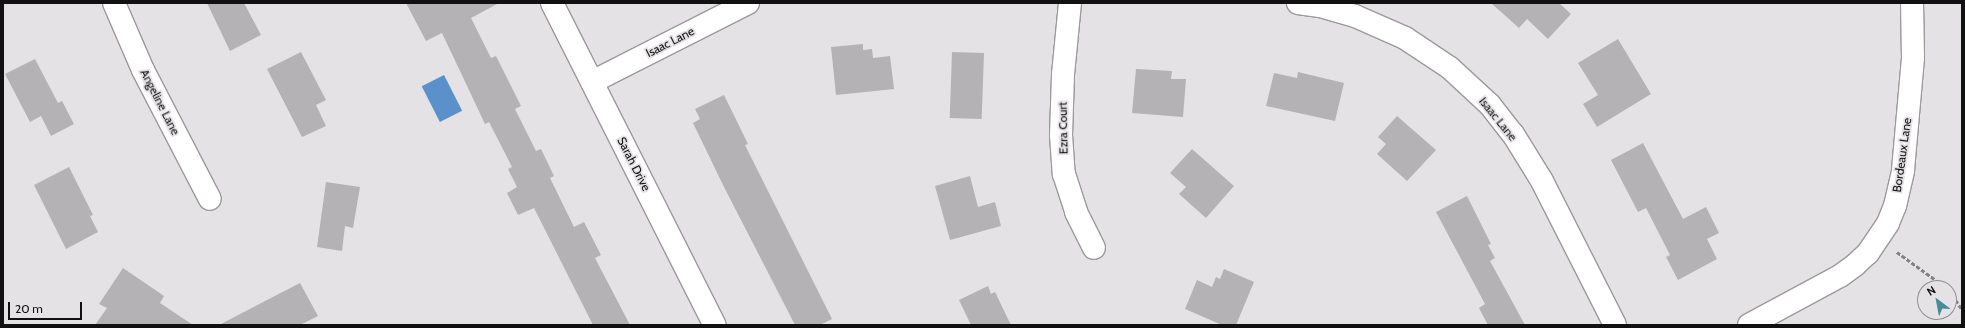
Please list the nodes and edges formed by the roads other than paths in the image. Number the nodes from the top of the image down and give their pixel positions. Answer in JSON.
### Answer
{"nodes":[{"id":1,"x":114,"y":3,"type":"edge"},
{"id":2,"x":552,"y":3,"type":"edge"},
{"id":3,"x":748,"y":3,"type":"edge"},
{"id":4,"x":1070,"y":3,"type":"edge"},
{"id":5,"x":1298,"y":3,"type":"edge"},
{"id":6,"x":1912,"y":3,"type":"edge"},
{"id":7,"x":592,"y":82,"type":"junction"},
{"id":8,"x":210,"y":199,"type":"dead end"},
{"id":9,"x":1094,"y":248,"type":"dead end"},
{"id":10,"x":715,"y":325,"type":"edge"},
{"id":11,"x":1616,"y":325,"type":"edge"},
{"id":12,"x":1749,"y":325,"type":"edge"}],
"edges":[{"from":1,"to":8,"type":"street","name":"Angeline Lane"},
{"from":2,"to":7,"type":"street","name":"Sarah Drive"},
{"from":3,"to":7,"type":"street","name":"Isaac Lane"},
{"from":4,"to":9,"type":"street","name":"Ezra Court"},
{"from":5,"to":11,"type":"street","name":"Isaac Lane"},
{"from":6,"to":12,"type":"street","name":"Bordeaux Lane"},
{"from":7,"to":10,"type":"street","name":"Sarah Drive"}]}
